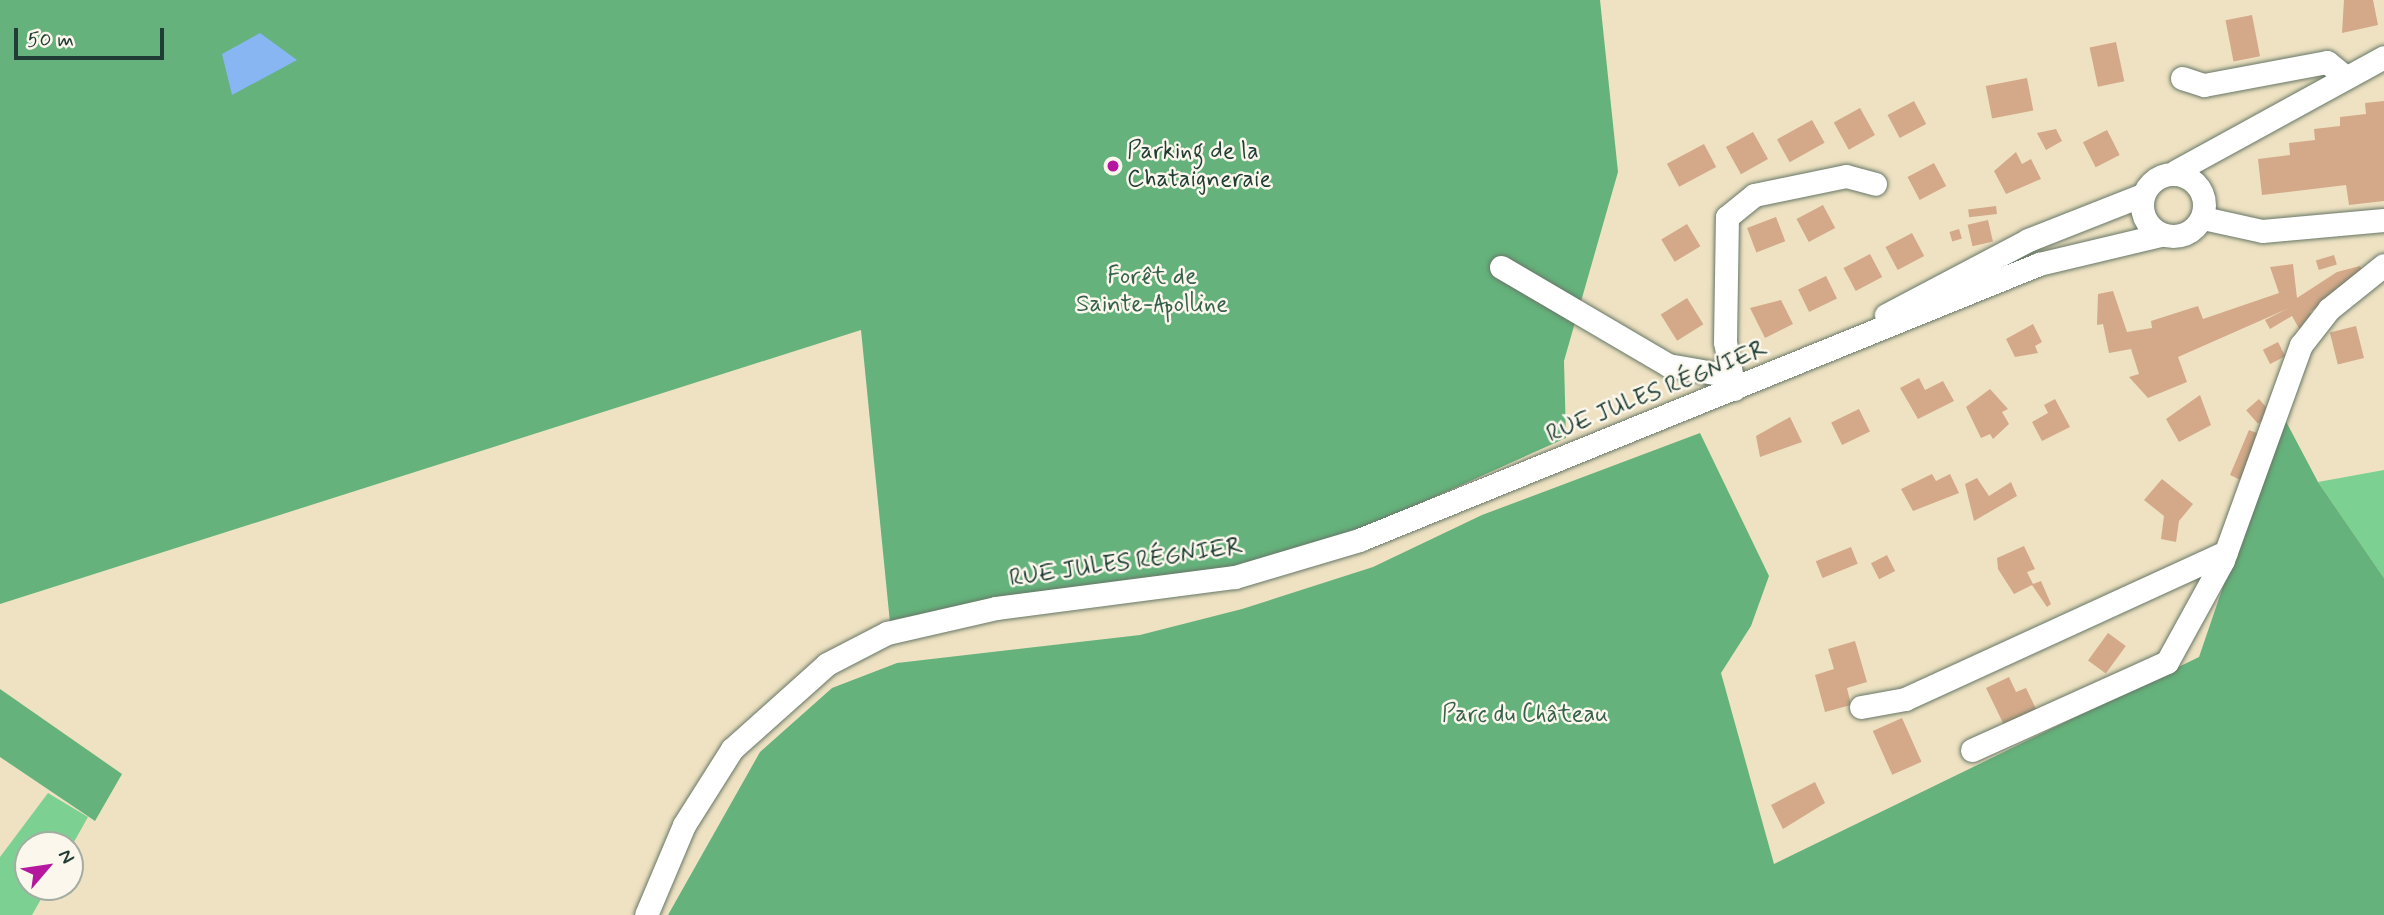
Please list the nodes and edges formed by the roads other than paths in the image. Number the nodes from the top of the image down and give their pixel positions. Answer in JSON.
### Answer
{"nodes":[{"id":1,"x":2384,"y":57,"type":"edge"},
{"id":2,"x":2344,"y":76,"type":"junction"},
{"id":3,"x":2182,"y":78,"type":"dead end"},
{"id":4,"x":2211,"y":151,"type":"junction"},
{"id":5,"x":2176,"y":171,"type":"junction"},
{"id":6,"x":1875,"y":184,"type":"dead end"},
{"id":7,"x":2198,"y":194,"type":"junction"},
{"id":8,"x":2142,"y":195,"type":"junction"},
{"id":9,"x":2203,"y":218,"type":"junction"},
{"id":10,"x":2384,"y":220,"type":"edge"},
{"id":11,"x":2161,"y":235,"type":"junction"},
{"id":12,"x":2384,"y":265,"type":"edge"},
{"id":13,"x":1501,"y":267,"type":"dead end"},
{"id":14,"x":1803,"y":361,"type":"junction"},
{"id":15,"x":1733,"y":382,"type":"junction"},
{"id":16,"x":2226,"y":552,"type":"junction"},
{"id":17,"x":1861,"y":707,"type":"dead end"},
{"id":18,"x":1972,"y":750,"type":"dead end"},
{"id":19,"x":646,"y":915,"type":"edge"}],
"edges":[{"from":1,"to":2,"type":"street"},
{"from":2,"to":3,"type":"street"},
{"from":2,"to":4,"type":"street"},
{"from":4,"to":5,"type":"street"},
{"from":4,"to":7,"type":"street"},
{"from":5,"to":7,"type":"street"},
{"from":5,"to":8,"type":"street"},
{"from":6,"to":15,"type":"street"},
{"from":7,"to":9,"type":"street"},
{"from":8,"to":11,"type":"street"},
{"from":8,"to":14,"type":"street","name":"RUE JULES RÉGNIER"},
{"from":9,"to":10,"type":"street"},
{"from":9,"to":11,"type":"street"},
{"from":11,"to":14,"type":"street","name":"RUE JULES RÉGNIER"},
{"from":12,"to":16,"type":"street"},
{"from":13,"to":15,"type":"street"},
{"from":14,"to":15,"type":"street","name":"RUE JULES RÉGNIER"},
{"from":15,"to":19,"type":"street","name":"RUE JULES RÉGNIER"},
{"from":16,"to":17,"type":"street"},
{"from":16,"to":18,"type":"street"}]}
